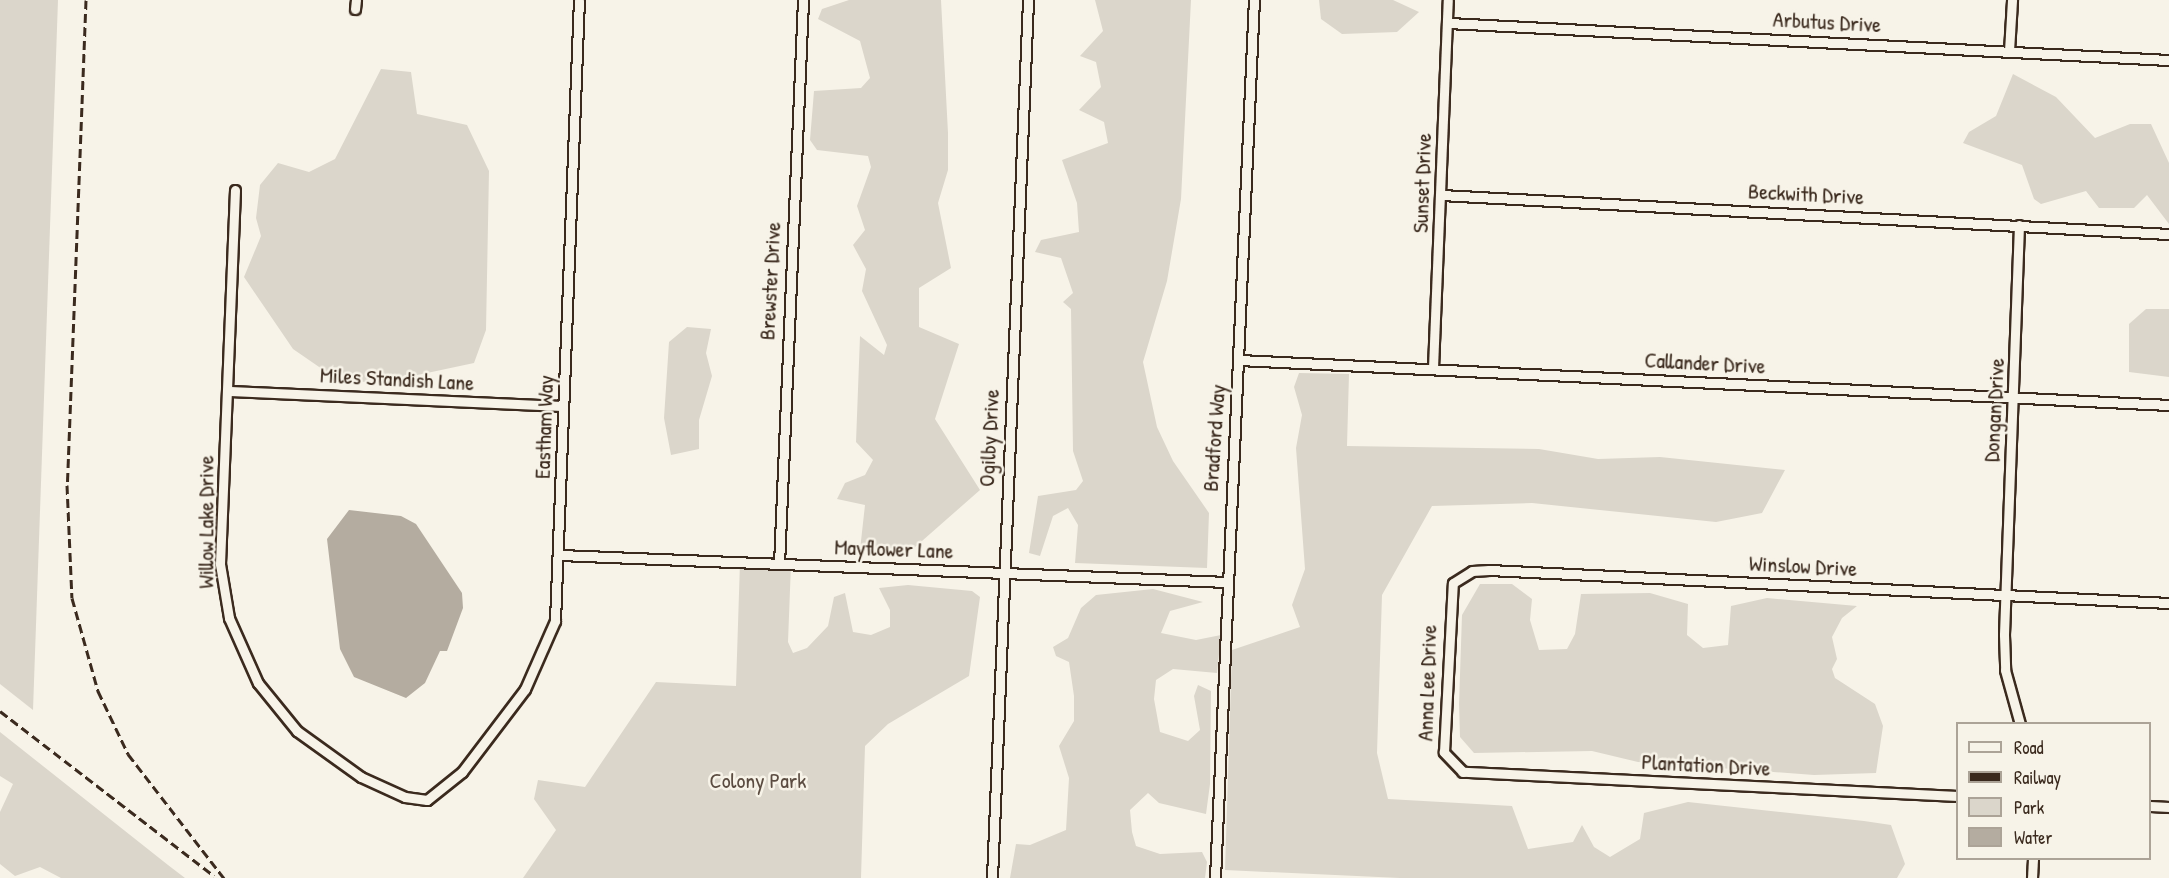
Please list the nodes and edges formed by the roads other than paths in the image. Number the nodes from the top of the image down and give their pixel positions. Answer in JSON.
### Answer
{"nodes":[{"id":1,"x":579,"y":0,"type":"edge"},
{"id":2,"x":803,"y":0,"type":"edge"},
{"id":3,"x":1028,"y":0,"type":"edge"},
{"id":4,"x":1254,"y":0,"type":"edge"},
{"id":5,"x":1448,"y":0,"type":"edge"},
{"id":6,"x":2012,"y":0,"type":"edge"},
{"id":7,"x":1448,"y":23,"type":"junction"},
{"id":8,"x":2008,"y":51,"type":"junction"},
{"id":9,"x":2169,"y":60,"type":"edge"},
{"id":10,"x":235,"y":190,"type":"dead end"},
{"id":11,"x":1441,"y":195,"type":"junction"},
{"id":12,"x":2019,"y":225,"type":"junction"},
{"id":13,"x":2169,"y":234,"type":"edge"},
{"id":14,"x":1239,"y":360,"type":"junction"},
{"id":15,"x":1433,"y":368,"type":"junction"},
{"id":16,"x":229,"y":391,"type":"junction"},
{"id":17,"x":2015,"y":398,"type":"junction"},
{"id":18,"x":2169,"y":405,"type":"edge"},
{"id":19,"x":563,"y":406,"type":"junction"},
{"id":20,"x":560,"y":555,"type":"junction"},
{"id":21,"x":779,"y":564,"type":"junction"},
{"id":22,"x":1003,"y":573,"type":"junction"},
{"id":23,"x":1227,"y":582,"type":"junction"},
{"id":24,"x":2006,"y":596,"type":"junction"},
{"id":25,"x":1449,"y":597,"type":"joint"},
{"id":26,"x":2169,"y":603,"type":"edge"},
{"id":27,"x":2020,"y":722,"type":"edge"},
{"id":28,"x":1454,"y":767,"type":"joint"},
{"id":29,"x":1956,"y":796,"type":"edge"},
{"id":30,"x":416,"y":799,"type":"joint"},
{"id":31,"x":2151,"y":806,"type":"edge"},
{"id":32,"x":2169,"y":807,"type":"edge"},
{"id":33,"x":2033,"y":860,"type":"edge"},
{"id":34,"x":992,"y":878,"type":"edge"},
{"id":35,"x":1215,"y":878,"type":"edge"},
{"id":36,"x":2032,"y":878,"type":"edge"}],
"edges":[{"from":1,"to":19,"type":"street","name":"Eastham Way"},
{"from":2,"to":21,"type":"street","name":"Brewster Drive"},
{"from":3,"to":22,"type":"street","name":"Ogilby Drive"},
{"from":4,"to":14,"type":"street","name":"Bradford Way"},
{"from":5,"to":7,"type":"street","name":"Sunset Drive"},
{"from":6,"to":8,"type":"street"},
{"from":7,"to":8,"type":"street","name":"Arbutus Drive"},
{"from":7,"to":11,"type":"street","name":"Sunset Drive"},
{"from":8,"to":9,"type":"street","name":"Arbutus Drive"},
{"from":10,"to":16,"type":"street","name":"Willow Lake Drive"},
{"from":11,"to":12,"type":"street","name":"Beckwith Drive"},
{"from":11,"to":15,"type":"street","name":"Sunset Drive"},
{"from":12,"to":13,"type":"street","name":"Beckwith Drive"},
{"from":12,"to":17,"type":"street","name":"Dongan Drive"},
{"from":14,"to":15,"type":"street","name":"Callander Drive"},
{"from":14,"to":23,"type":"street","name":"Bradford Way"},
{"from":15,"to":17,"type":"street","name":"Callander Drive"},
{"from":16,"to":19,"type":"street","name":"Miles Standish Lane"},
{"from":16,"to":30,"type":"street","name":"Willow Lake Drive"},
{"from":17,"to":18,"type":"street","name":"Callander Drive"},
{"from":17,"to":24,"type":"street","name":"Dongan Drive"},
{"from":19,"to":20,"type":"street","name":"Eastham Way"},
{"from":20,"to":21,"type":"street","name":"Mayflower Lane"},
{"from":20,"to":30,"type":"street","name":"Eastham Way"},
{"from":21,"to":22,"type":"street","name":"Mayflower Lane"},
{"from":22,"to":23,"type":"street","name":"Mayflower Lane"},
{"from":22,"to":34,"type":"street","name":"Ogilby Drive"},
{"from":23,"to":35,"type":"street","name":"Bradford Way"},
{"from":24,"to":25,"type":"street","name":"Winslow Drive"},
{"from":24,"to":26,"type":"street","name":"Winslow Drive"},
{"from":24,"to":27,"type":"street","name":"Dongan Drive"},
{"from":25,"to":28,"type":"street","name":"Anna Lee Drive"},
{"from":28,"to":29,"type":"street","name":"Plantation Drive"},
{"from":31,"to":32,"type":"street"},
{"from":33,"to":36,"type":"street"}]}
